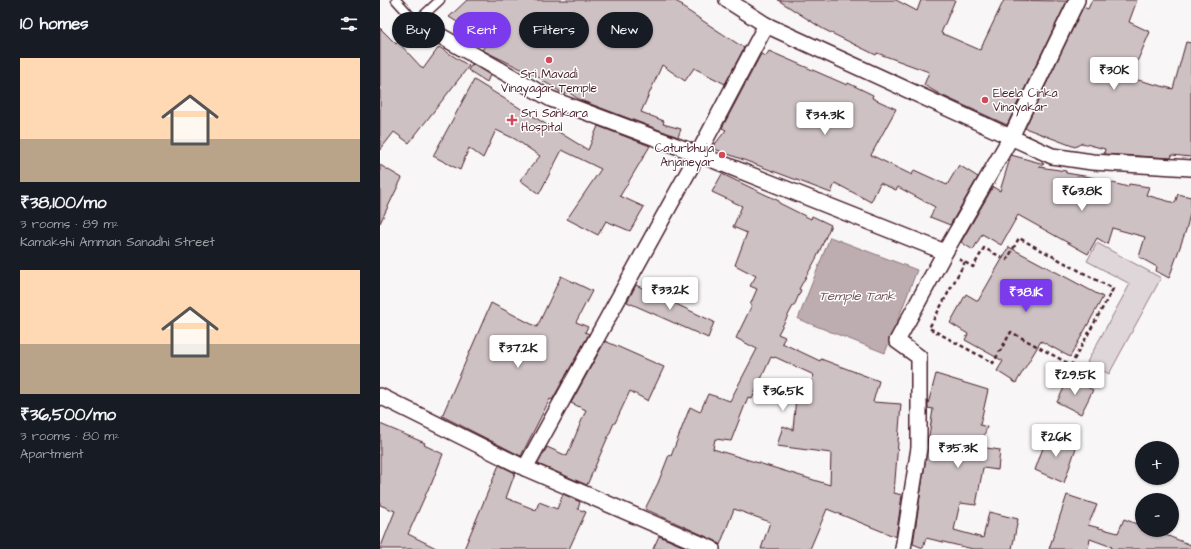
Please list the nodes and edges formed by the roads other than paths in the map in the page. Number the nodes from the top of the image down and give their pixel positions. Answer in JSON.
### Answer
{"nodes":[{"id":1,"x":396,"y":0,"type":"edge"},
{"id":2,"x":440,"y":0,"type":"edge"},
{"id":3,"x":726,"y":0,"type":"edge"},
{"id":4,"x":1078,"y":0,"type":"edge"},
{"id":5,"x":407,"y":12,"type":"edge"},
{"id":6,"x":427,"y":12,"type":"edge"},
{"id":7,"x":766,"y":25,"type":"junction"},
{"id":8,"x":445,"y":39,"type":"edge"},
{"id":9,"x":1011,"y":137,"type":"junction"},
{"id":10,"x":698,"y":154,"type":"junction"},
{"id":11,"x":1191,"y":168,"type":"edge"},
{"id":12,"x":944,"y":252,"type":"junction"},
{"id":13,"x":380,"y":396,"type":"edge"},
{"id":14,"x":525,"y":468,"type":"junction"},
{"id":15,"x":712,"y":549,"type":"edge"},
{"id":16,"x":903,"y":549,"type":"edge"}],
"edges":[{"from":1,"to":5,"type":"lane"},
{"from":2,"to":6,"type":"lane"},
{"from":3,"to":7,"type":"street"},
{"from":4,"to":9,"type":"street"},
{"from":7,"to":9,"type":"street"},
{"from":7,"to":10,"type":"street"},
{"from":8,"to":10,"type":"street"},
{"from":9,"to":11,"type":"street"},
{"from":9,"to":12,"type":"street"},
{"from":10,"to":12,"type":"street"},
{"from":10,"to":14,"type":"street"},
{"from":12,"to":16,"type":"street"},
{"from":13,"to":14,"type":"street"},
{"from":14,"to":15,"type":"street"}]}
